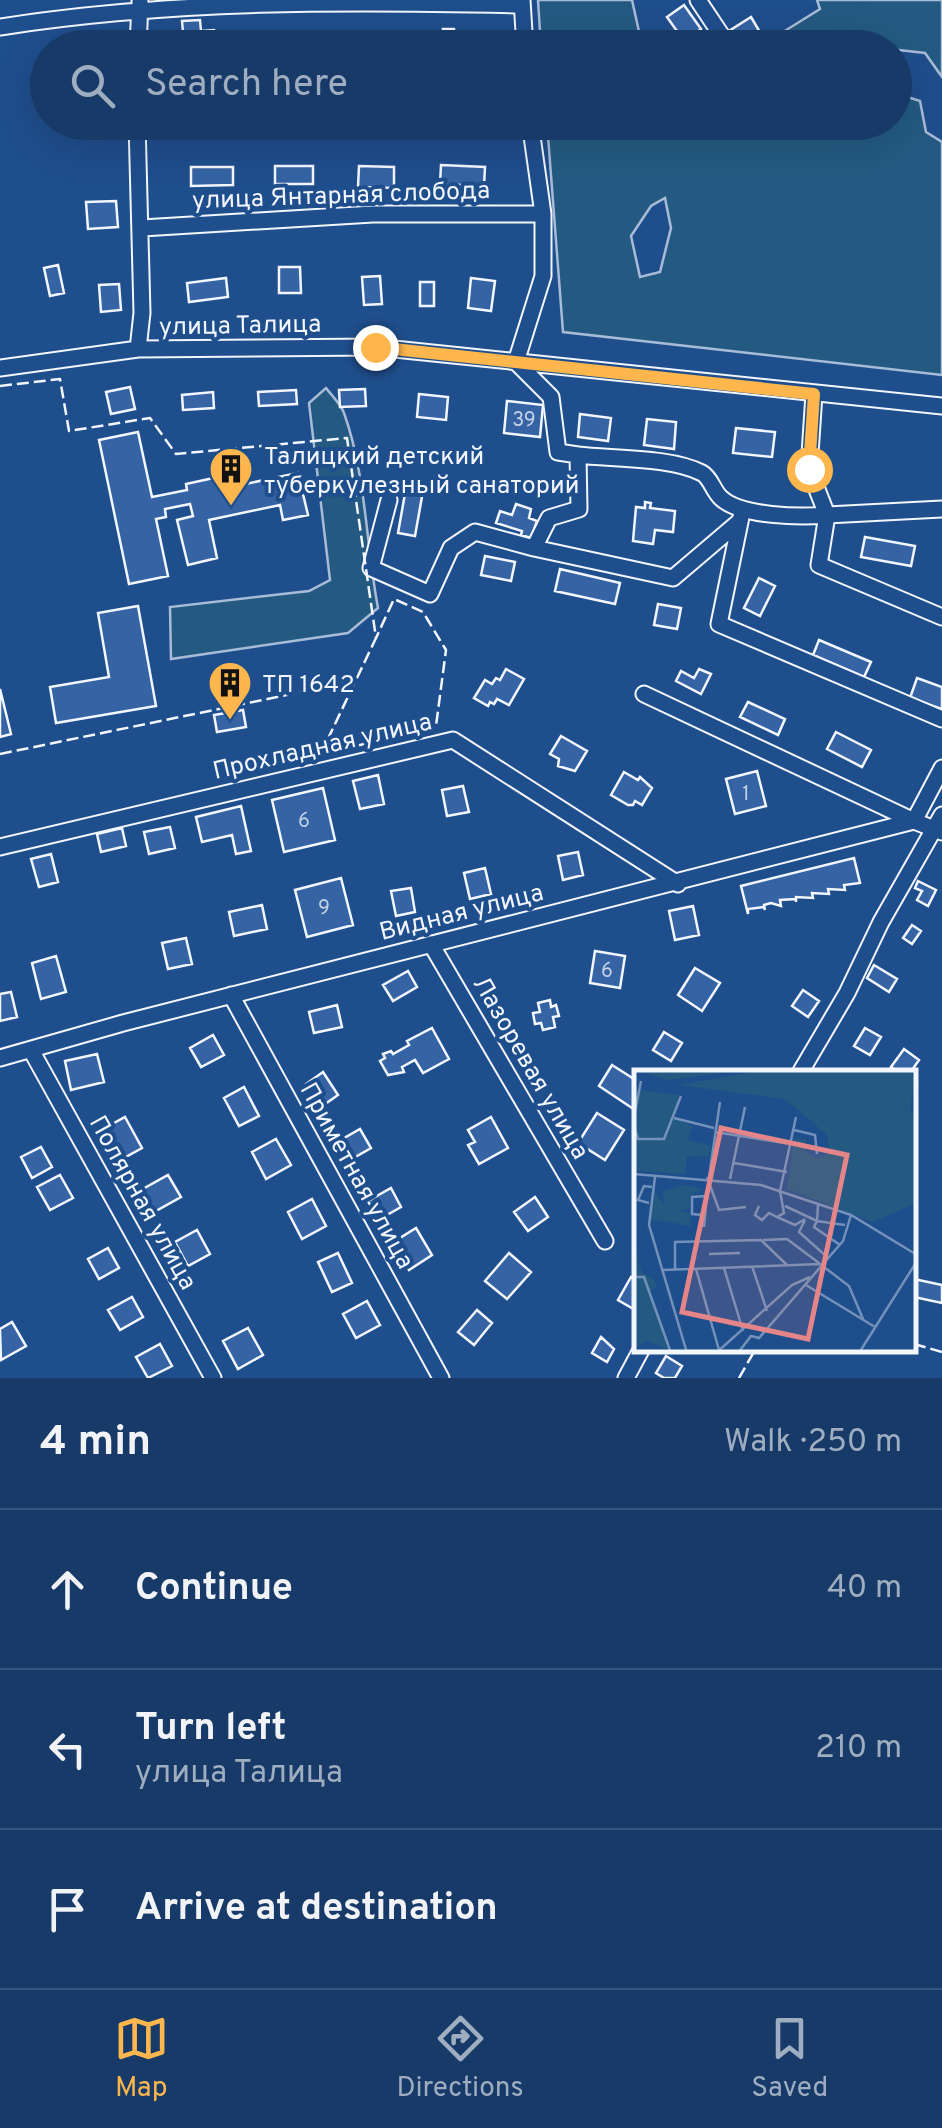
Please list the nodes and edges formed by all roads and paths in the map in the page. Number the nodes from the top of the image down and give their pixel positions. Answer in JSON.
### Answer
{"nodes":[{"id":1,"x":698,"y":0,"type":"edge"},
{"id":2,"x":522,"y":2,"type":"edge"},
{"id":3,"x":140,"y":4,"type":"edge"},
{"id":4,"x":0,"y":27,"type":"edge"},
{"id":5,"x":139,"y":30,"type":"edge"},
{"id":6,"x":524,"y":30,"type":"edge"},
{"id":7,"x":718,"y":30,"type":"edge"},
{"id":8,"x":138,"y":140,"type":"edge"},
{"id":9,"x":532,"y":140,"type":"edge"},
{"id":10,"x":542,"y":214,"type":"junction"},
{"id":11,"x":142,"y":228,"type":"junction"},
{"id":12,"x":138,"y":350,"type":"junction"},
{"id":13,"x":516,"y":362,"type":"junction"},
{"id":14,"x":0,"y":368,"type":"edge"},
{"id":15,"x":814,"y":394,"type":"junction"},
{"id":16,"x":942,"y":406,"type":"edge"},
{"id":17,"x":578,"y":456,"type":"junction"},
{"id":18,"x":389,"y":500,"type":"dead end"},
{"id":19,"x":942,"y":509,"type":"edge"},
{"id":20,"x":742,"y":514,"type":"junction"},
{"id":21,"x":828,"y":515,"type":"junction"},
{"id":22,"x":534,"y":548,"type":"junction"},
{"id":23,"x":942,"y":617,"type":"edge"},
{"id":24,"x":644,"y":694,"type":"dead end"},
{"id":25,"x":942,"y":718,"type":"edge"},
{"id":26,"x":942,"y":768,"type":"edge"},
{"id":27,"x":914,"y":821,"type":"junction"},
{"id":28,"x":940,"y":825,"type":"edge"},
{"id":29,"x":0,"y":847,"type":"edge"},
{"id":30,"x":678,"y":884,"type":"junction"},
{"id":31,"x":431,"y":944,"type":"junction"},
{"id":32,"x":230,"y":995,"type":"junction"},
{"id":33,"x":31,"y":1050,"type":"junction"},
{"id":34,"x":0,"y":1058,"type":"edge"},
{"id":35,"x":802,"y":1070,"type":"edge"},
{"id":36,"x":605,"y":1241,"type":"dead end"},
{"id":37,"x":639,"y":1353,"type":"edge"},
{"id":38,"x":214,"y":1378,"type":"edge"},
{"id":39,"x":441,"y":1378,"type":"edge"},
{"id":40,"x":626,"y":1378,"type":"edge"}],
"edges":[{"from":1,"to":7,"type":"street"},
{"from":2,"to":3,"type":"street"},
{"from":2,"to":6,"type":"street"},
{"from":3,"to":4,"type":"street"},
{"from":3,"to":5,"type":"street"},
{"from":8,"to":11,"type":"street"},
{"from":9,"to":10,"type":"street"},
{"from":10,"to":11,"type":"street","name":"улица Янтарная слобода"},
{"from":10,"to":13,"type":"street"},
{"from":11,"to":12,"type":"street"},
{"from":12,"to":13,"type":"street","name":"улица Талица"},
{"from":12,"to":14,"type":"street","name":"улица Талица"},
{"from":13,"to":15,"type":"street","name":"улица Талица"},
{"from":13,"to":17,"type":"street"},
{"from":15,"to":16,"type":"street","name":"улица Талица"},
{"from":15,"to":21,"type":"street"},
{"from":17,"to":20,"type":"street"},
{"from":17,"to":22,"type":"street"},
{"from":18,"to":22,"type":"street"},
{"from":19,"to":21,"type":"street"},
{"from":20,"to":21,"type":"street"},
{"from":20,"to":22,"type":"street"},
{"from":20,"to":25,"type":"street"},
{"from":21,"to":23,"type":"street"},
{"from":24,"to":27,"type":"street"},
{"from":26,"to":27,"type":"street"},
{"from":27,"to":28,"type":"street"},
{"from":27,"to":30,"type":"street","name":"Видная улица"},
{"from":28,"to":35,"type":"street"},
{"from":29,"to":30,"type":"street","name":"Прохладная улица"},
{"from":30,"to":31,"type":"street","name":"Видная улица"},
{"from":31,"to":32,"type":"street","name":"Видная улица"},
{"from":31,"to":36,"type":"street","name":"Лазоревая улица"},
{"from":32,"to":33,"type":"street","name":"Видная улица"},
{"from":32,"to":39,"type":"street","name":"Приметная улица"},
{"from":33,"to":34,"type":"street","name":"Видная улица"},
{"from":33,"to":38,"type":"street","name":"Полярная улица"},
{"from":37,"to":40,"type":"street"}]}
